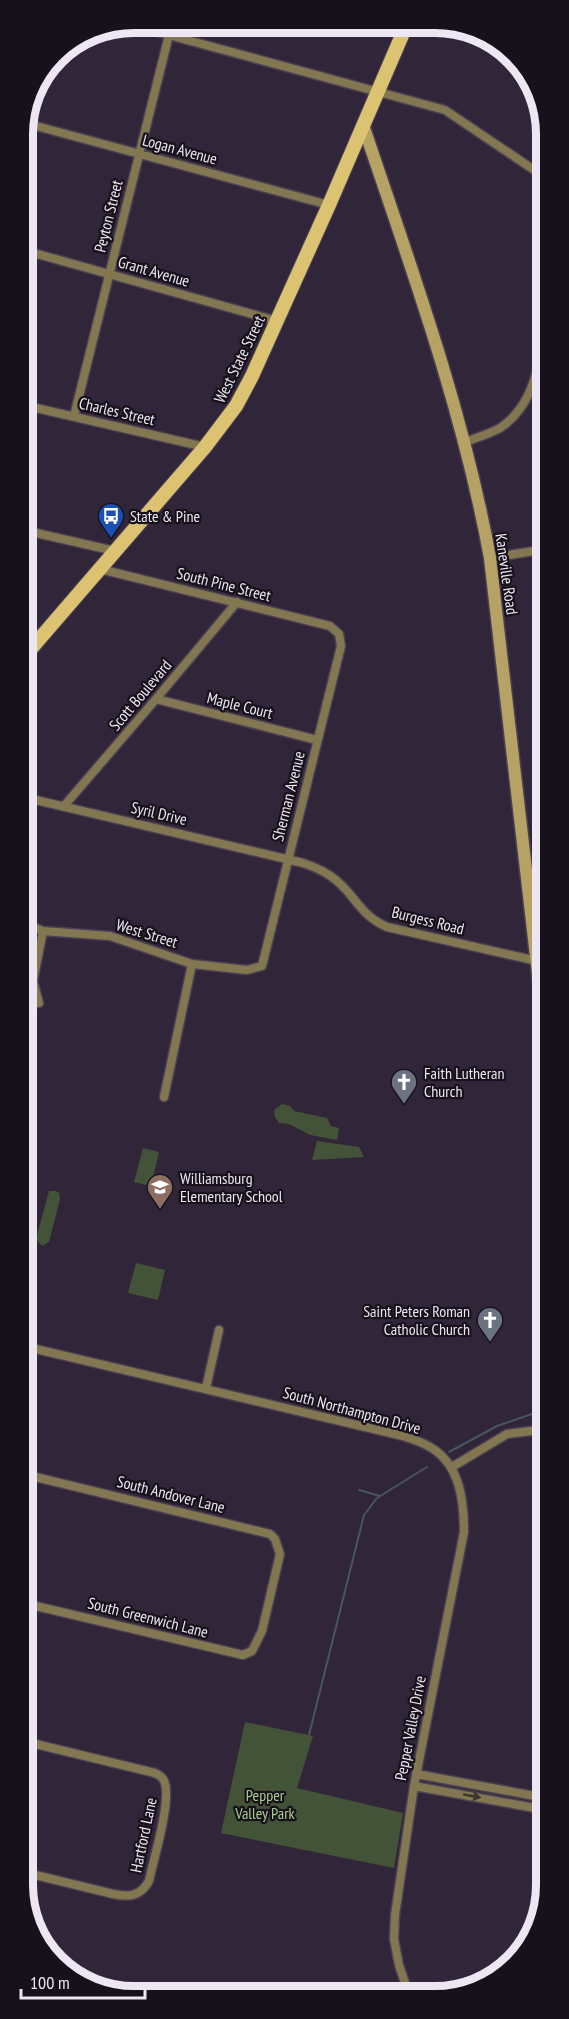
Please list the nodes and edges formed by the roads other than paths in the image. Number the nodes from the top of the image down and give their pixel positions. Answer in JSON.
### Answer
{"nodes":[{"id":1,"x":165,"y":33,"type":"edge"},
{"id":2,"x":403,"y":33,"type":"edge"},
{"id":3,"x":169,"y":34,"type":"junction"},
{"id":4,"x":378,"y":91,"type":"junction"},
{"id":5,"x":33,"y":125,"type":"edge"},
{"id":6,"x":363,"y":125,"type":"junction"},
{"id":7,"x":139,"y":154,"type":"junction"},
{"id":8,"x":536,"y":171,"type":"edge"},
{"id":9,"x":329,"y":205,"type":"junction"},
{"id":10,"x":33,"y":253,"type":"edge"},
{"id":11,"x":109,"y":274,"type":"junction"},
{"id":12,"x":277,"y":321,"type":"junction"},
{"id":13,"x":536,"y":376,"type":"edge"},
{"id":14,"x":33,"y":407,"type":"edge"},
{"id":15,"x":74,"y":416,"type":"junction"},
{"id":16,"x":465,"y":442,"type":"junction"},
{"id":17,"x":205,"y":447,"type":"junction"},
{"id":18,"x":33,"y":532,"type":"edge"},
{"id":19,"x":115,"y":551,"type":"junction"},
{"id":20,"x":536,"y":551,"type":"edge"},
{"id":21,"x":490,"y":558,"type":"junction"},
{"id":22,"x":100,"y":569,"type":"junction"},
{"id":23,"x":237,"y":602,"type":"junction"},
{"id":24,"x":339,"y":634,"type":"joint"},
{"id":25,"x":33,"y":646,"type":"edge"},
{"id":26,"x":156,"y":699,"type":"junction"},
{"id":27,"x":317,"y":740,"type":"junction"},
{"id":28,"x":33,"y":799,"type":"edge"},
{"id":29,"x":63,"y":806,"type":"junction"},
{"id":30,"x":288,"y":859,"type":"junction"},
{"id":31,"x":536,"y":922,"type":"edge"},
{"id":32,"x":33,"y":927,"type":"edge"},
{"id":33,"x":43,"y":931,"type":"junction"},
{"id":34,"x":536,"y":961,"type":"edge"},
{"id":35,"x":192,"y":964,"type":"junction"},
{"id":36,"x":262,"y":966,"type":"joint"},
{"id":37,"x":39,"y":1003,"type":"dead end"},
{"id":38,"x":164,"y":1097,"type":"dead end"},
{"id":39,"x":219,"y":1330,"type":"dead end"},
{"id":40,"x":33,"y":1348,"type":"edge"},
{"id":41,"x":206,"y":1388,"type":"junction"},
{"id":42,"x":536,"y":1430,"type":"edge"},
{"id":43,"x":452,"y":1467,"type":"junction"},
{"id":44,"x":33,"y":1476,"type":"edge"},
{"id":45,"x":33,"y":1605,"type":"edge"},
{"id":46,"x":232,"y":1653,"type":"joint"},
{"id":47,"x":33,"y":1743,"type":"edge"},
{"id":48,"x":416,"y":1774,"type":"junction"},
{"id":49,"x":414,"y":1786,"type":"junction"},
{"id":50,"x":536,"y":1796,"type":"edge"},
{"id":51,"x":536,"y":1808,"type":"edge"},
{"id":52,"x":33,"y":1874,"type":"edge"},
{"id":53,"x":406,"y":1986,"type":"edge"}],
"edges":[{"from":1,"to":3,"type":"street"},
{"from":2,"to":4,"type":"main road","name":"West State Street"},
{"from":3,"to":4,"type":"street"},
{"from":3,"to":7,"type":"street","name":"Peyton Street"},
{"from":4,"to":6,"type":"main road","name":"West State Street"},
{"from":4,"to":8,"type":"street"},
{"from":5,"to":7,"type":"street","name":"Logan Avenue"},
{"from":6,"to":9,"type":"main road","name":"West State Street"},
{"from":6,"to":16,"type":"main road","name":"Kaneville Road"},
{"from":7,"to":9,"type":"street","name":"Logan Avenue"},
{"from":7,"to":11,"type":"street","name":"Peyton Street"},
{"from":9,"to":12,"type":"main road","name":"West State Street"},
{"from":10,"to":11,"type":"street","name":"Grant Avenue"},
{"from":11,"to":12,"type":"street","name":"Grant Avenue"},
{"from":11,"to":15,"type":"street","name":"Peyton Street"},
{"from":12,"to":17,"type":"main road","name":"West State Street"},
{"from":13,"to":16,"type":"street"},
{"from":14,"to":15,"type":"street","name":"Charles Street"},
{"from":15,"to":17,"type":"street","name":"Charles Street"},
{"from":16,"to":21,"type":"main road","name":"Kaneville Road"},
{"from":17,"to":19,"type":"main road","name":"West State Street"},
{"from":18,"to":19,"type":"street"},
{"from":19,"to":22,"type":"main road","name":"West State Street"},
{"from":20,"to":21,"type":"street"},
{"from":21,"to":31,"type":"main road","name":"Kaneville Road"},
{"from":22,"to":23,"type":"street","name":"South Pine Street"},
{"from":22,"to":25,"type":"main road","name":"West State Street"},
{"from":23,"to":24,"type":"street","name":"South Pine Street"},
{"from":23,"to":26,"type":"street","name":"Scott Boulevard"},
{"from":24,"to":27,"type":"street","name":"Sherman Avenue"},
{"from":26,"to":27,"type":"street","name":"Maple Court"},
{"from":26,"to":29,"type":"street","name":"Scott Boulevard"},
{"from":27,"to":30,"type":"street","name":"Sherman Avenue"},
{"from":28,"to":29,"type":"street","name":"Syril Drive"},
{"from":29,"to":30,"type":"street","name":"Syril Drive"},
{"from":30,"to":34,"type":"street","name":"Burgess Road"},
{"from":30,"to":36,"type":"street","name":"Sherman Avenue"},
{"from":32,"to":33,"type":"street","name":"West Street"},
{"from":33,"to":35,"type":"street","name":"West Street"},
{"from":33,"to":37,"type":"street"},
{"from":35,"to":36,"type":"street","name":"West Street"},
{"from":35,"to":38,"type":"street"},
{"from":39,"to":41,"type":"street"},
{"from":40,"to":41,"type":"street","name":"South Northampton Drive"},
{"from":41,"to":43,"type":"street","name":"South Northampton Drive"},
{"from":42,"to":43,"type":"street"},
{"from":43,"to":48,"type":"street","name":"Pepper Valley Drive"},
{"from":44,"to":46,"type":"street","name":"South Andover Lane"},
{"from":45,"to":46,"type":"street","name":"South Greenwich Lane"},
{"from":47,"to":52,"type":"street","name":"Hartford Lane"},
{"from":48,"to":49,"type":"street","name":"Pepper Valley Drive"},
{"from":48,"to":50,"type":"street"},
{"from":49,"to":51,"type":"street","one_way":true},
{"from":49,"to":53,"type":"street","name":"Pepper Valley Drive"}]}
